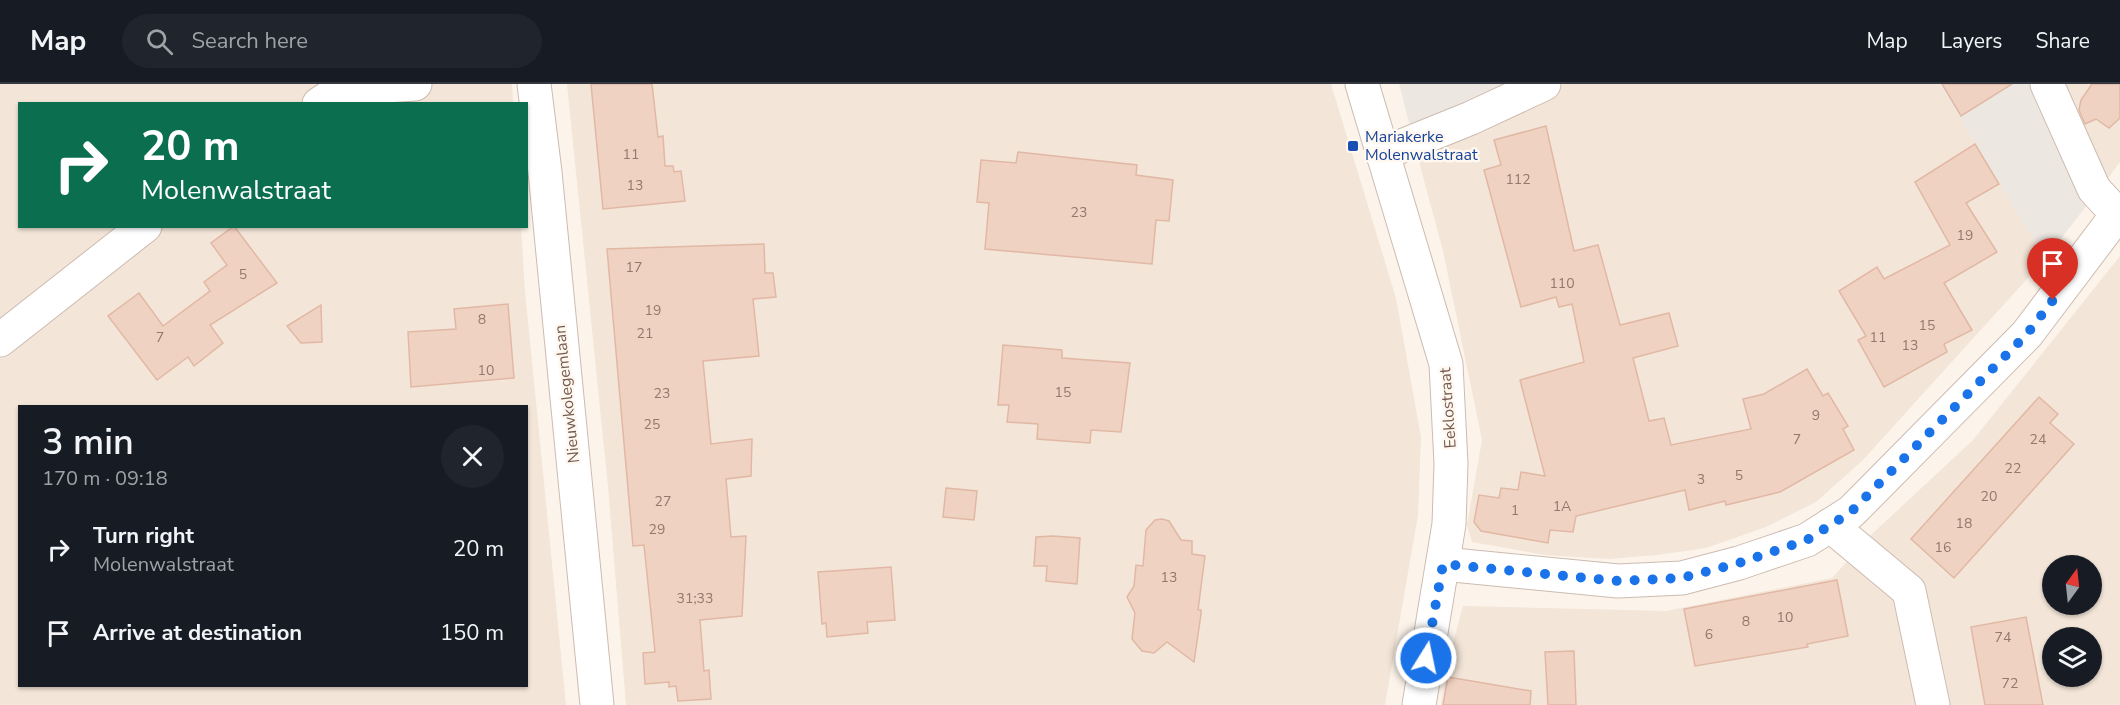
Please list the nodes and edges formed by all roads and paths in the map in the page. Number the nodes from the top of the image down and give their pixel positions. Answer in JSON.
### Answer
{"nodes":[{"id":1,"x":415,"y":84,"type":"edge"},
{"id":2,"x":534,"y":84,"type":"edge"},
{"id":3,"x":1362,"y":84,"type":"edge"},
{"id":4,"x":1544,"y":84,"type":"edge"},
{"id":5,"x":2047,"y":84,"type":"edge"},
{"id":6,"x":322,"y":102,"type":"edge"},
{"id":7,"x":1382,"y":154,"type":"junction"},
{"id":8,"x":2119,"y":212,"type":"edge"},
{"id":9,"x":142,"y":228,"type":"edge"},
{"id":10,"x":0,"y":340,"type":"edge"},
{"id":11,"x":1830,"y":525,"type":"junction"},
{"id":12,"x":1443,"y":564,"type":"junction"},
{"id":13,"x":597,"y":705,"type":"edge"},
{"id":14,"x":1419,"y":705,"type":"edge"},
{"id":15,"x":1933,"y":705,"type":"edge"}],
"edges":[{"from":1,"to":6,"type":"street"},
{"from":2,"to":13,"type":"street","name":"Nieuwkolegemlaan"},
{"from":3,"to":7,"type":"street","name":"Eeklostraat"},
{"from":4,"to":7,"type":"street"},
{"from":5,"to":8,"type":"street"},
{"from":7,"to":12,"type":"street","name":"Eeklostraat"},
{"from":8,"to":11,"type":"street"},
{"from":9,"to":10,"type":"street"},
{"from":11,"to":12,"type":"street"},
{"from":11,"to":15,"type":"street"},
{"from":12,"to":14,"type":"street","name":"Eeklostraat"}]}
